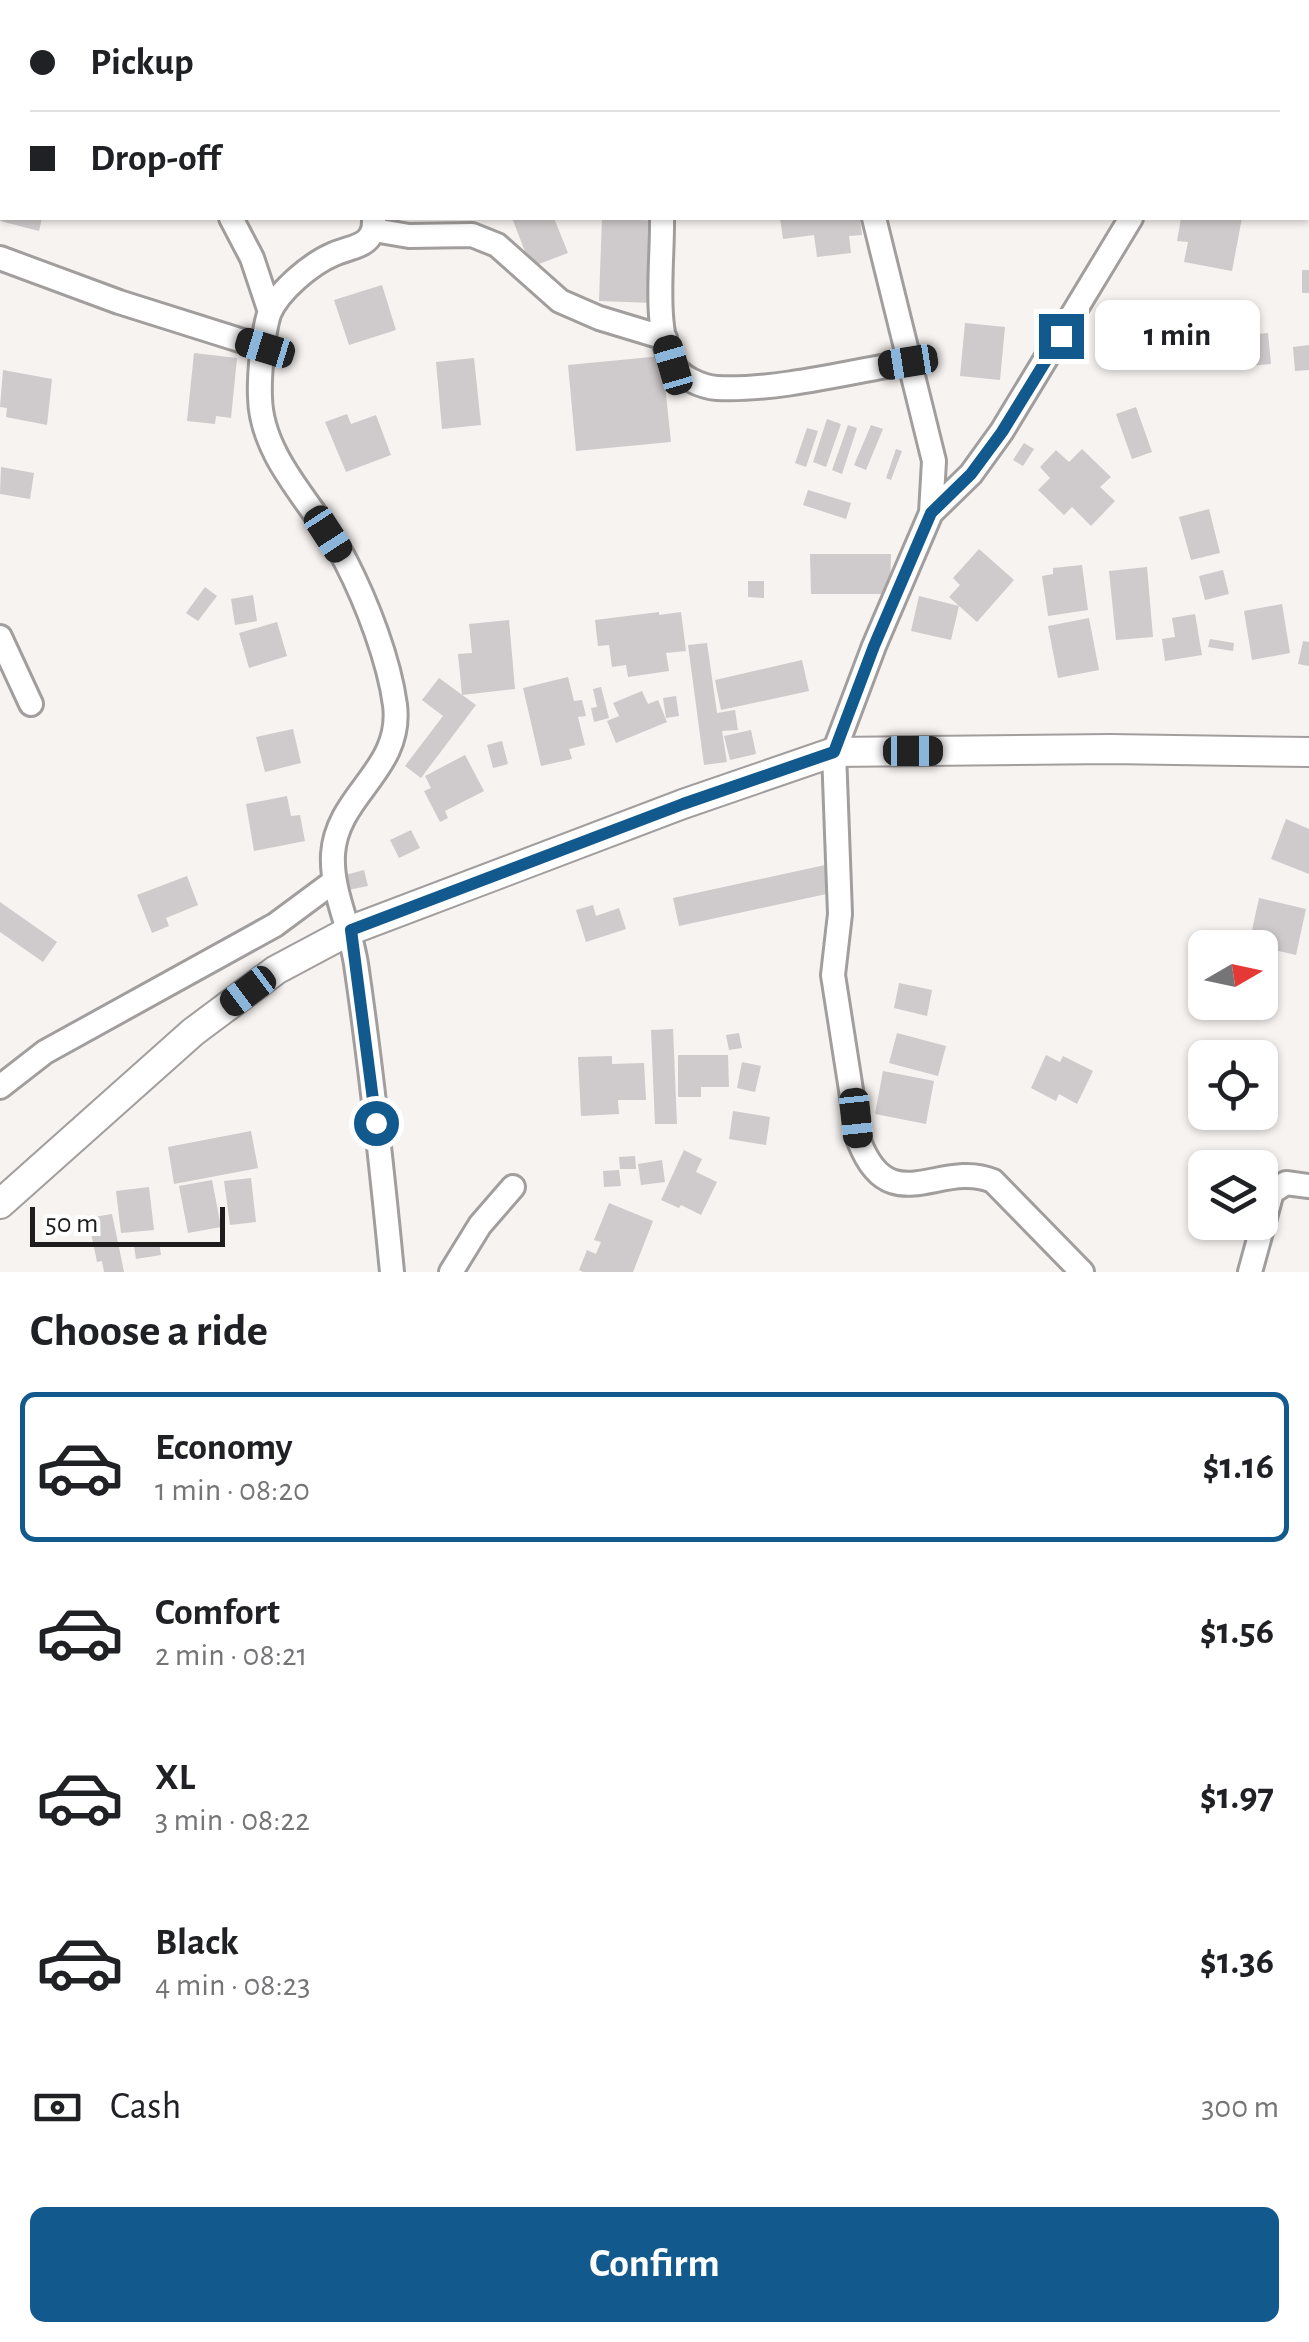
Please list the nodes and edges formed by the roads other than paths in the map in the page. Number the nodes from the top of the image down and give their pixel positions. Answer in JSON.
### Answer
{"nodes":[{"id":1,"x":233,"y":220,"type":"edge"},
{"id":2,"x":662,"y":220,"type":"edge"},
{"id":3,"x":874,"y":220,"type":"edge"},
{"id":4,"x":1130,"y":220,"type":"edge"},
{"id":5,"x":374,"y":224,"type":"edge"},
{"id":6,"x":0,"y":258,"type":"edge"},
{"id":7,"x":270,"y":312,"type":"junction"},
{"id":8,"x":665,"y":338,"type":"junction"},
{"id":9,"x":265,"y":348,"type":"junction"},
{"id":10,"x":908,"y":362,"type":"junction"},
{"id":11,"x":931,"y":513,"type":"junction"},
{"id":12,"x":0,"y":637,"type":"edge"},
{"id":13,"x":31,"y":704,"type":"dead end"},
{"id":14,"x":834,"y":752,"type":"junction"},
{"id":15,"x":1309,"y":752,"type":"edge"},
{"id":16,"x":333,"y":882,"type":"junction"},
{"id":17,"x":351,"y":930,"type":"junction"},
{"id":18,"x":0,"y":1087,"type":"edge"},
{"id":19,"x":1309,"y":1186,"type":"edge"},
{"id":20,"x":513,"y":1188,"type":"dead end"},
{"id":21,"x":0,"y":1204,"type":"edge"},
{"id":22,"x":392,"y":1272,"type":"edge"},
{"id":23,"x":451,"y":1272,"type":"edge"},
{"id":24,"x":1082,"y":1272,"type":"edge"},
{"id":25,"x":1250,"y":1272,"type":"edge"}],
"edges":[{"from":1,"to":7,"type":"street"},
{"from":2,"to":8,"type":"street"},
{"from":3,"to":10,"type":"street"},
{"from":4,"to":11,"type":"street"},
{"from":5,"to":7,"type":"street"},
{"from":5,"to":8,"type":"street"},
{"from":6,"to":9,"type":"street"},
{"from":7,"to":9,"type":"street"},
{"from":8,"to":10,"type":"street"},
{"from":9,"to":16,"type":"street"},
{"from":10,"to":11,"type":"street"},
{"from":11,"to":14,"type":"street"},
{"from":12,"to":13,"type":"street"},
{"from":14,"to":15,"type":"street"},
{"from":14,"to":17,"type":"street"},
{"from":14,"to":24,"type":"street"},
{"from":16,"to":17,"type":"street"},
{"from":16,"to":18,"type":"street"},
{"from":17,"to":21,"type":"street"},
{"from":17,"to":22,"type":"street"},
{"from":19,"to":25,"type":"street"},
{"from":20,"to":23,"type":"street"}]}
